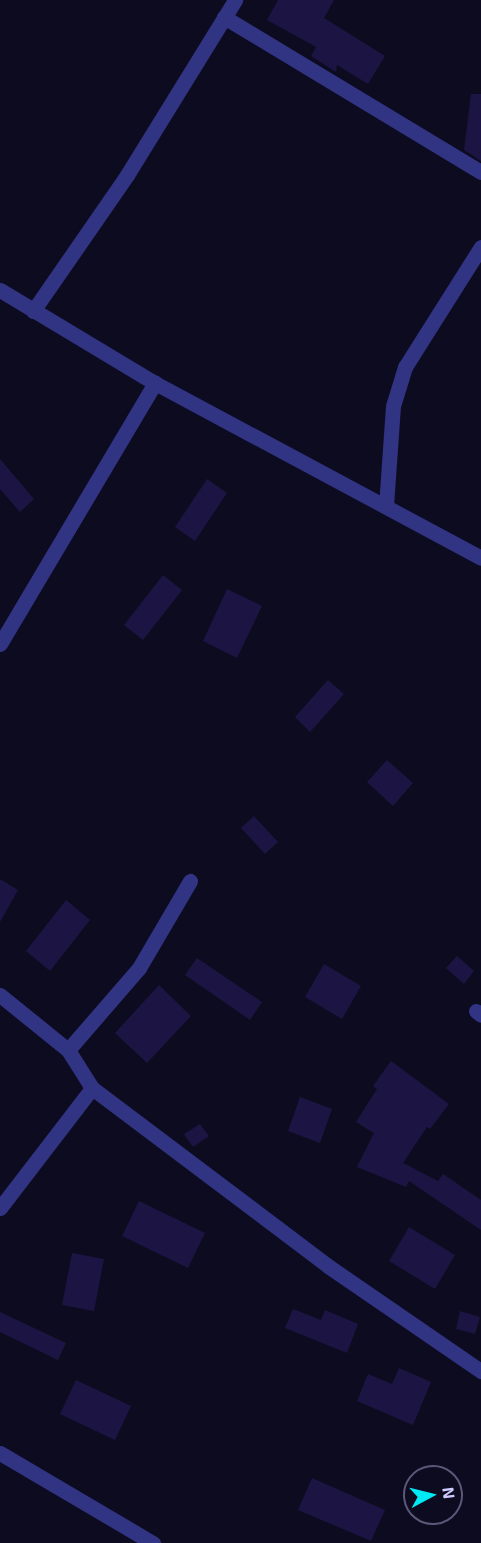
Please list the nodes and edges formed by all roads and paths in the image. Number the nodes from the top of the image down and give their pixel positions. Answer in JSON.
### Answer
{"nodes":[{"id":1,"x":235,"y":0,"type":"edge"},
{"id":2,"x":224,"y":18,"type":"junction"},
{"id":3,"x":481,"y":172,"type":"edge"},
{"id":4,"x":481,"y":247,"type":"edge"},
{"id":5,"x":0,"y":290,"type":"edge"},
{"id":6,"x":33,"y":312,"type":"junction"},
{"id":7,"x":155,"y":383,"type":"junction"},
{"id":8,"x":386,"y":507,"type":"junction"},
{"id":9,"x":481,"y":558,"type":"edge"},
{"id":10,"x":0,"y":644,"type":"edge"},
{"id":11,"x":190,"y":881,"type":"dead end"},
{"id":12,"x":0,"y":996,"type":"edge"},
{"id":13,"x":68,"y":1050,"type":"junction"},
{"id":14,"x":92,"y":1088,"type":"junction"},
{"id":15,"x":0,"y":1208,"type":"edge"},
{"id":16,"x":481,"y":1371,"type":"edge"},
{"id":17,"x":0,"y":1453,"type":"edge"},
{"id":18,"x":153,"y":1543,"type":"edge"}],
"edges":[{"from":1,"to":2,"type":"street"},
{"from":2,"to":3,"type":"street"},
{"from":2,"to":6,"type":"street"},
{"from":4,"to":8,"type":"street"},
{"from":5,"to":6,"type":"street"},
{"from":6,"to":7,"type":"street"},
{"from":7,"to":8,"type":"street"},
{"from":7,"to":10,"type":"street"},
{"from":8,"to":9,"type":"street"},
{"from":11,"to":13,"type":"street"},
{"from":12,"to":13,"type":"street"},
{"from":13,"to":14,"type":"street"},
{"from":14,"to":15,"type":"street"},
{"from":14,"to":16,"type":"street"},
{"from":17,"to":18,"type":"street"}]}
